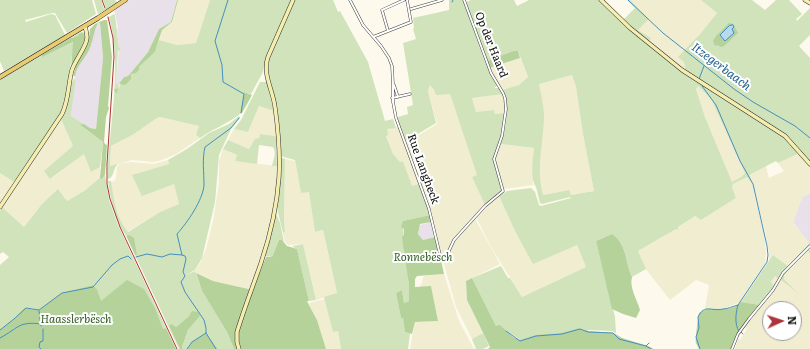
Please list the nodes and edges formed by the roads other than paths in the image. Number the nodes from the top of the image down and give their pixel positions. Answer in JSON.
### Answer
{"nodes":[{"id":1,"x":126,"y":0,"type":"edge"},
{"id":2,"x":293,"y":0,"type":"edge"},
{"id":3,"x":350,"y":0,"type":"edge"},
{"id":4,"x":405,"y":0,"type":"edge"},
{"id":5,"x":428,"y":0,"type":"edge"},
{"id":6,"x":441,"y":0,"type":"edge"},
{"id":7,"x":464,"y":0,"type":"edge"},
{"id":8,"x":601,"y":0,"type":"edge"},
{"id":9,"x":805,"y":0,"type":"edge"},
{"id":10,"x":810,"y":3,"type":"edge"},
{"id":11,"x":430,"y":4,"type":"junction"},
{"id":12,"x":411,"y":10,"type":"dead end"},
{"id":13,"x":85,"y":26,"type":"junction"},
{"id":14,"x":388,"y":31,"type":"junction"},
{"id":15,"x":75,"y":32,"type":"junction"},
{"id":16,"x":87,"y":34,"type":"junction"},
{"id":17,"x":373,"y":37,"type":"junction"},
{"id":18,"x":0,"y":77,"type":"edge"},
{"id":19,"x":393,"y":84,"type":"junction"},
{"id":20,"x":410,"y":94,"type":"dead end"},
{"id":21,"x":398,"y":97,"type":"junction"},
{"id":22,"x":392,"y":98,"type":"junction"},
{"id":23,"x":810,"y":164,"type":"edge"},
{"id":24,"x":0,"y":207,"type":"edge"},
{"id":25,"x":810,"y":246,"type":"edge"},
{"id":26,"x":441,"y":259,"type":"joint"},
{"id":27,"x":239,"y":349,"type":"edge"},
{"id":28,"x":732,"y":349,"type":"edge"}],
"edges":[{"from":1,"to":13,"type":"main road"},
{"from":2,"to":27,"type":"main road"},
{"from":3,"to":17,"type":"street","name":"Rue Langheck"},
{"from":4,"to":14,"type":"street"},
{"from":4,"to":14,"type":"street"},
{"from":5,"to":11,"type":"street"},
{"from":6,"to":11,"type":"street"},
{"from":7,"to":26,"type":"street","name":"Op der Haard"},
{"from":8,"to":23,"type":"main road"},
{"from":9,"to":10,"type":"main road"},
{"from":11,"to":12,"type":"street"},
{"from":13,"to":15,"type":"main road"},
{"from":13,"to":16,"type":"main road"},
{"from":14,"to":17,"type":"street"},
{"from":15,"to":16,"type":"main road"},
{"from":15,"to":18,"type":"main road"},
{"from":16,"to":24,"type":"main road"},
{"from":17,"to":19,"type":"street","name":"Rue Langheck"},
{"from":19,"to":21,"type":"street","name":"Rue Langheck"},
{"from":19,"to":22,"type":"street","name":"Rue Langheck"},
{"from":20,"to":21,"type":"street"},
{"from":21,"to":22,"type":"street"},
{"from":22,"to":26,"type":"street","name":"Rue Langheck"},
{"from":25,"to":28,"type":"street"}]}
